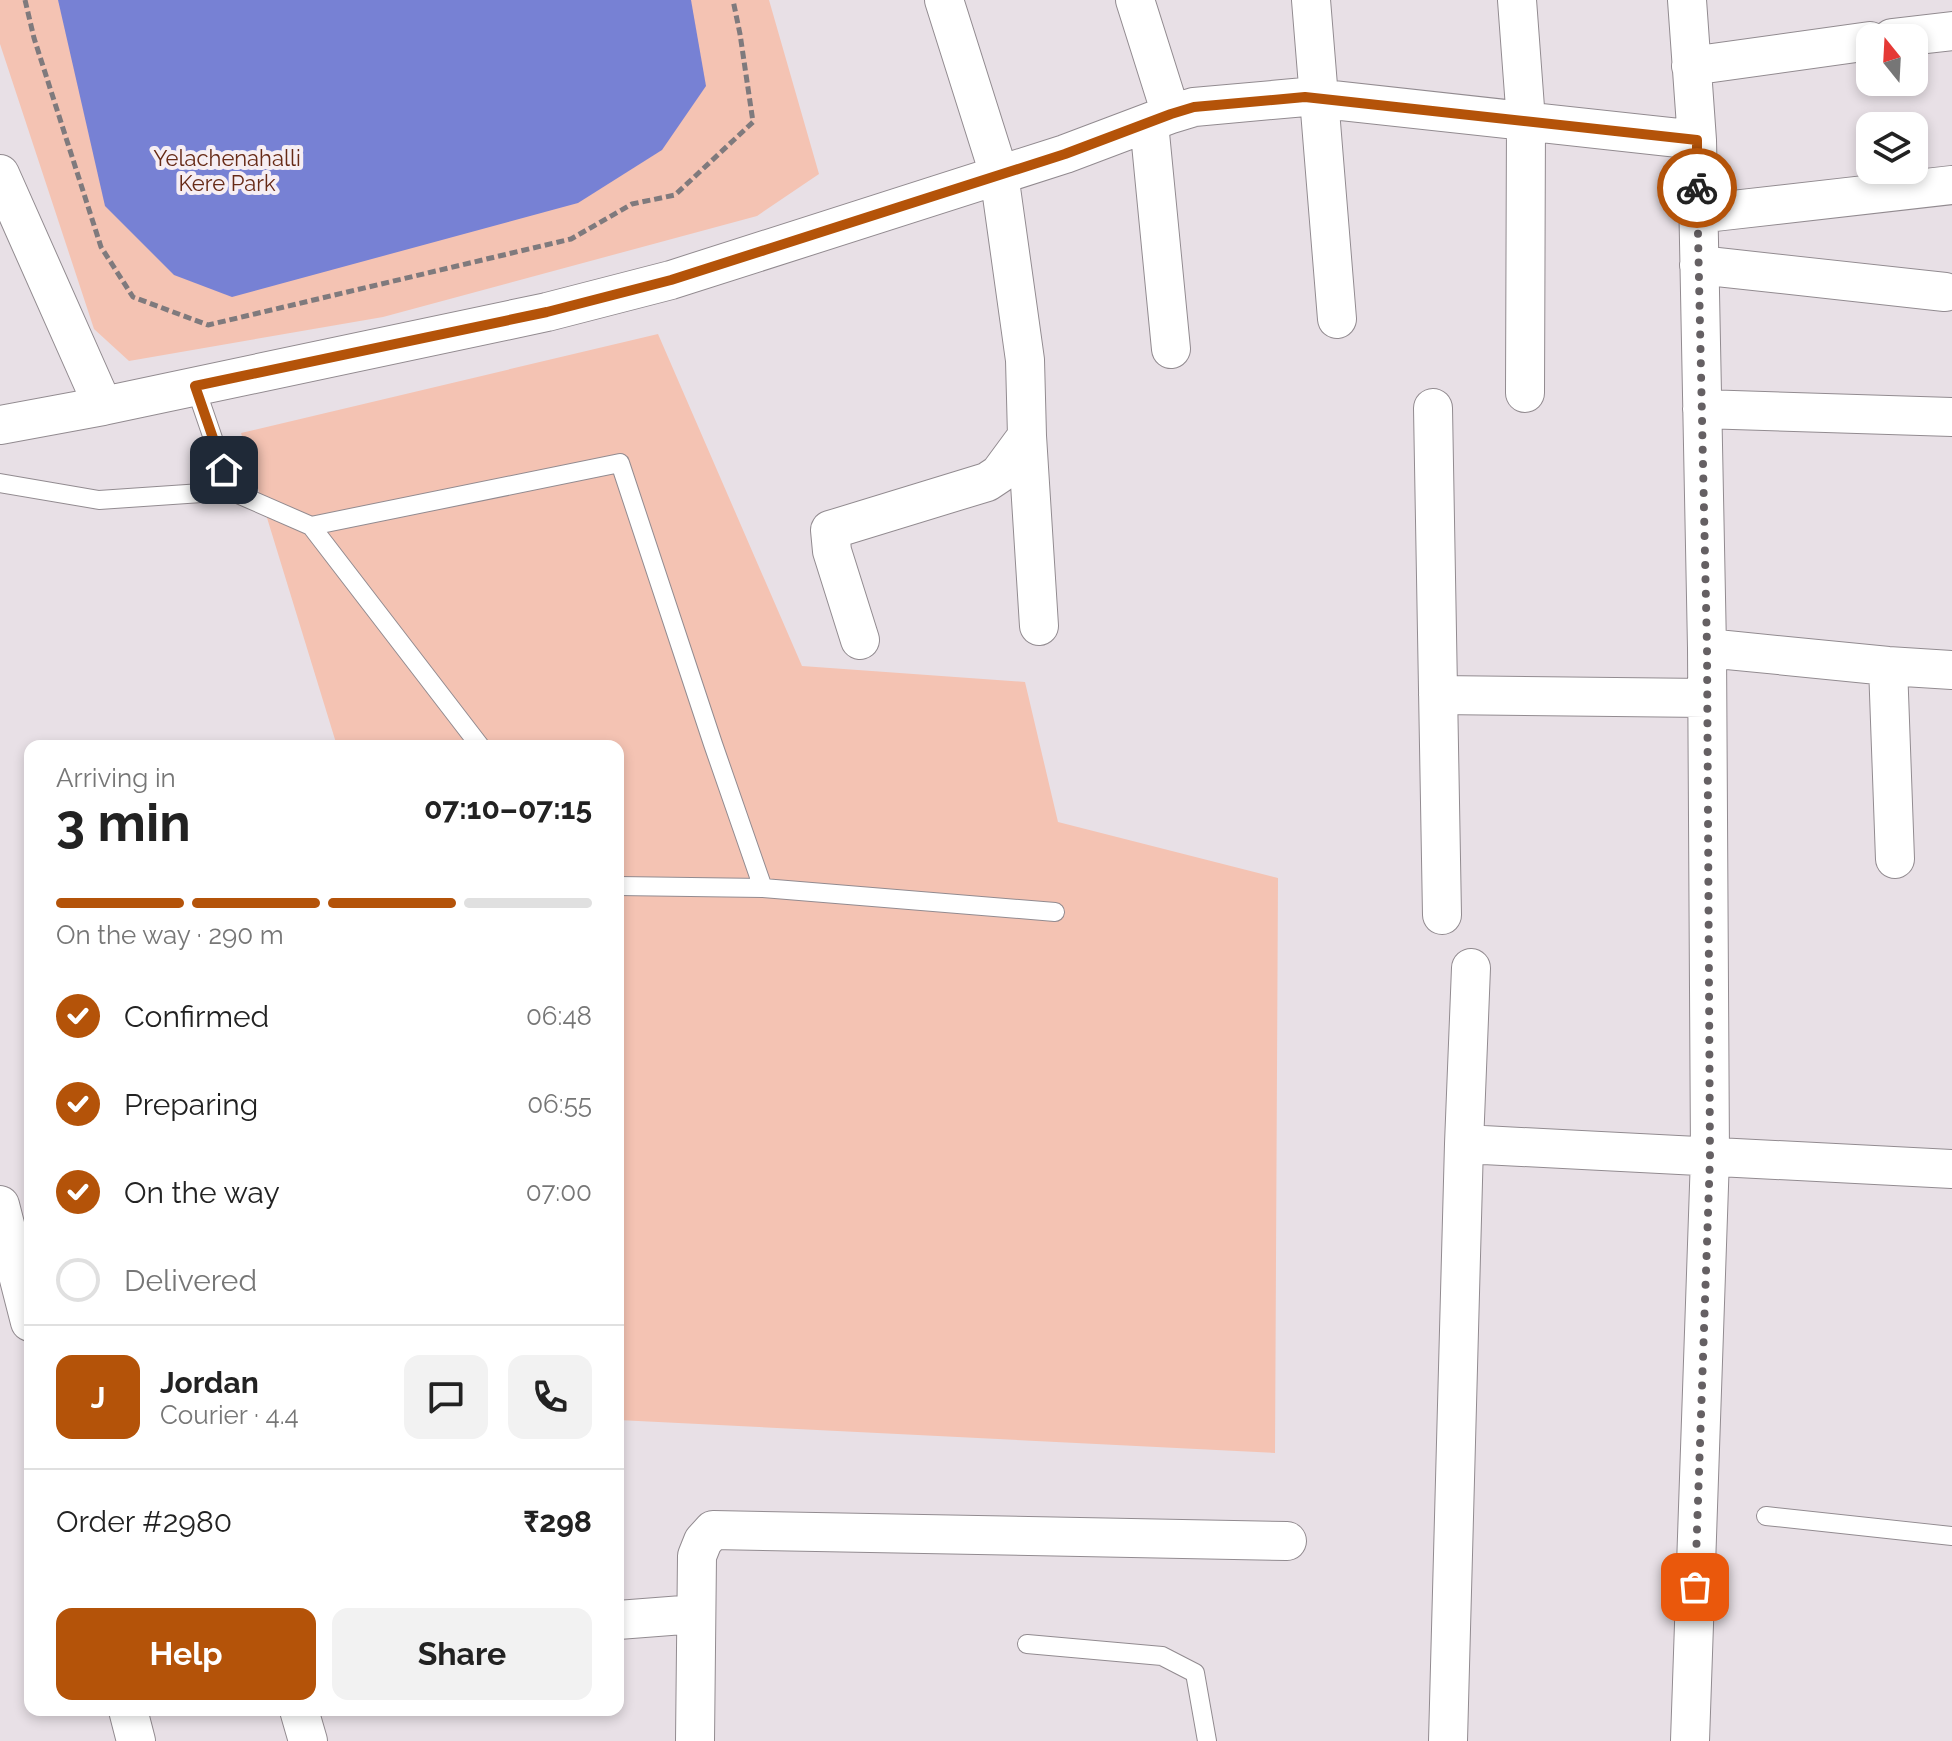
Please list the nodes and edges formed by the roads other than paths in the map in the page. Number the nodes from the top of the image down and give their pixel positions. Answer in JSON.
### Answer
{"nodes":[{"id":1,"x":944,"y":0,"type":"edge"},
{"id":2,"x":1135,"y":0,"type":"edge"},
{"id":3,"x":1311,"y":0,"type":"edge"},
{"id":4,"x":1517,"y":0,"type":"edge"},
{"id":5,"x":1687,"y":0,"type":"edge"},
{"id":6,"x":1952,"y":31,"type":"edge"},
{"id":7,"x":1928,"y":34,"type":"edge"},
{"id":8,"x":1856,"y":43,"type":"edge"},
{"id":9,"x":1691,"y":66,"type":"junction"},
{"id":10,"x":1319,"y":98,"type":"junction"},
{"id":11,"x":1160,"y":118,"type":"junction"},
{"id":12,"x":1526,"y":121,"type":"junction"},
{"id":13,"x":1697,"y":140,"type":"junction"},
{"id":14,"x":0,"y":174,"type":"edge"},
{"id":15,"x":999,"y":174,"type":"junction"},
{"id":16,"x":1952,"y":185,"type":"edge"},
{"id":17,"x":1697,"y":214,"type":"junction"},
{"id":18,"x":1699,"y":265,"type":"junction"},
{"id":19,"x":1945,"y":292,"type":"dead end"},
{"id":20,"x":1337,"y":319,"type":"dead end"},
{"id":21,"x":1171,"y":349,"type":"dead end"},
{"id":22,"x":195,"y":386,"type":"junction"},
{"id":23,"x":1525,"y":393,"type":"dead end"},
{"id":24,"x":103,"y":406,"type":"junction"},
{"id":25,"x":1433,"y":408,"type":"dead end"},
{"id":26,"x":1702,"y":409,"type":"junction"},
{"id":27,"x":1952,"y":417,"type":"edge"},
{"id":28,"x":0,"y":425,"type":"edge"},
{"id":29,"x":1027,"y":436,"type":"junction"},
{"id":30,"x":0,"y":483,"type":"edge"},
{"id":31,"x":231,"y":491,"type":"junction"},
{"id":32,"x":311,"y":526,"type":"junction"},
{"id":33,"x":1039,"y":626,"type":"dead end"},
{"id":34,"x":860,"y":640,"type":"dead end"},
{"id":35,"x":1707,"y":648,"type":"junction"},
{"id":36,"x":1888,"y":666,"type":"junction"},
{"id":37,"x":1952,"y":670,"type":"edge"},
{"id":38,"x":1438,"y":695,"type":"junction"},
{"id":39,"x":1706,"y":698,"type":"junction"},
{"id":40,"x":475,"y":740,"type":"edge"},
{"id":41,"x":1895,"y":859,"type":"dead end"},
{"id":42,"x":624,"y":886,"type":"edge"},
{"id":43,"x":763,"y":888,"type":"junction"},
{"id":44,"x":1055,"y":912,"type":"dead end"},
{"id":45,"x":1442,"y":915,"type":"dead end"},
{"id":46,"x":1471,"y":968,"type":"dead end"},
{"id":47,"x":1464,"y":1144,"type":"junction"},
{"id":48,"x":1710,"y":1157,"type":"junction"},
{"id":49,"x":1952,"y":1169,"type":"edge"},
{"id":50,"x":0,"y":1205,"type":"edge"},
{"id":51,"x":19,"y":1318,"type":"edge"},
{"id":52,"x":1766,"y":1516,"type":"dead end"},
{"id":53,"x":1952,"y":1536,"type":"edge"},
{"id":54,"x":1287,"y":1541,"type":"dead end"},
{"id":55,"x":696,"y":1614,"type":"junction"},
{"id":56,"x":624,"y":1620,"type":"edge"},
{"id":57,"x":1027,"y":1644,"type":"dead end"},
{"id":58,"x":130,"y":1716,"type":"edge"},
{"id":59,"x":301,"y":1716,"type":"edge"},
{"id":60,"x":136,"y":1741,"type":"edge"},
{"id":61,"x":308,"y":1741,"type":"edge"},
{"id":62,"x":695,"y":1741,"type":"edge"},
{"id":63,"x":1207,"y":1741,"type":"edge"},
{"id":64,"x":1448,"y":1741,"type":"edge"},
{"id":65,"x":1690,"y":1741,"type":"edge"}],
"edges":[{"from":1,"to":15,"type":"street"},
{"from":2,"to":11,"type":"street"},
{"from":3,"to":10,"type":"street"},
{"from":4,"to":12,"type":"street"},
{"from":5,"to":9,"type":"street"},
{"from":6,"to":7,"type":"street"},
{"from":8,"to":9,"type":"street"},
{"from":9,"to":13,"type":"street"},
{"from":10,"to":11,"type":"street"},
{"from":10,"to":12,"type":"street"},
{"from":10,"to":20,"type":"street"},
{"from":11,"to":15,"type":"street"},
{"from":11,"to":21,"type":"street"},
{"from":12,"to":13,"type":"street"},
{"from":12,"to":23,"type":"street"},
{"from":13,"to":17,"type":"street"},
{"from":14,"to":24,"type":"street"},
{"from":15,"to":22,"type":"street"},
{"from":15,"to":29,"type":"street"},
{"from":16,"to":17,"type":"street"},
{"from":17,"to":18,"type":"street"},
{"from":18,"to":19,"type":"street"},
{"from":18,"to":26,"type":"street"},
{"from":22,"to":24,"type":"street"},
{"from":22,"to":31,"type":"lane"},
{"from":24,"to":28,"type":"street"},
{"from":25,"to":38,"type":"street"},
{"from":26,"to":27,"type":"street"},
{"from":26,"to":35,"type":"street"},
{"from":29,"to":33,"type":"street"},
{"from":29,"to":34,"type":"street"},
{"from":30,"to":31,"type":"lane"},
{"from":31,"to":32,"type":"lane"},
{"from":32,"to":40,"type":"lane"},
{"from":32,"to":43,"type":"lane"},
{"from":35,"to":36,"type":"street"},
{"from":35,"to":39,"type":"street"},
{"from":36,"to":37,"type":"street"},
{"from":36,"to":41,"type":"street"},
{"from":38,"to":39,"type":"street"},
{"from":38,"to":45,"type":"street"},
{"from":39,"to":48,"type":"street"},
{"from":42,"to":43,"type":"lane"},
{"from":43,"to":44,"type":"lane"},
{"from":46,"to":47,"type":"street"},
{"from":47,"to":48,"type":"street"},
{"from":47,"to":64,"type":"street"},
{"from":48,"to":49,"type":"street"},
{"from":48,"to":65,"type":"street"},
{"from":50,"to":51,"type":"street"},
{"from":52,"to":53,"type":"lane"},
{"from":54,"to":55,"type":"street"},
{"from":55,"to":56,"type":"street"},
{"from":55,"to":62,"type":"street"},
{"from":57,"to":63,"type":"lane"},
{"from":58,"to":60,"type":"street"},
{"from":59,"to":61,"type":"street"}]}
